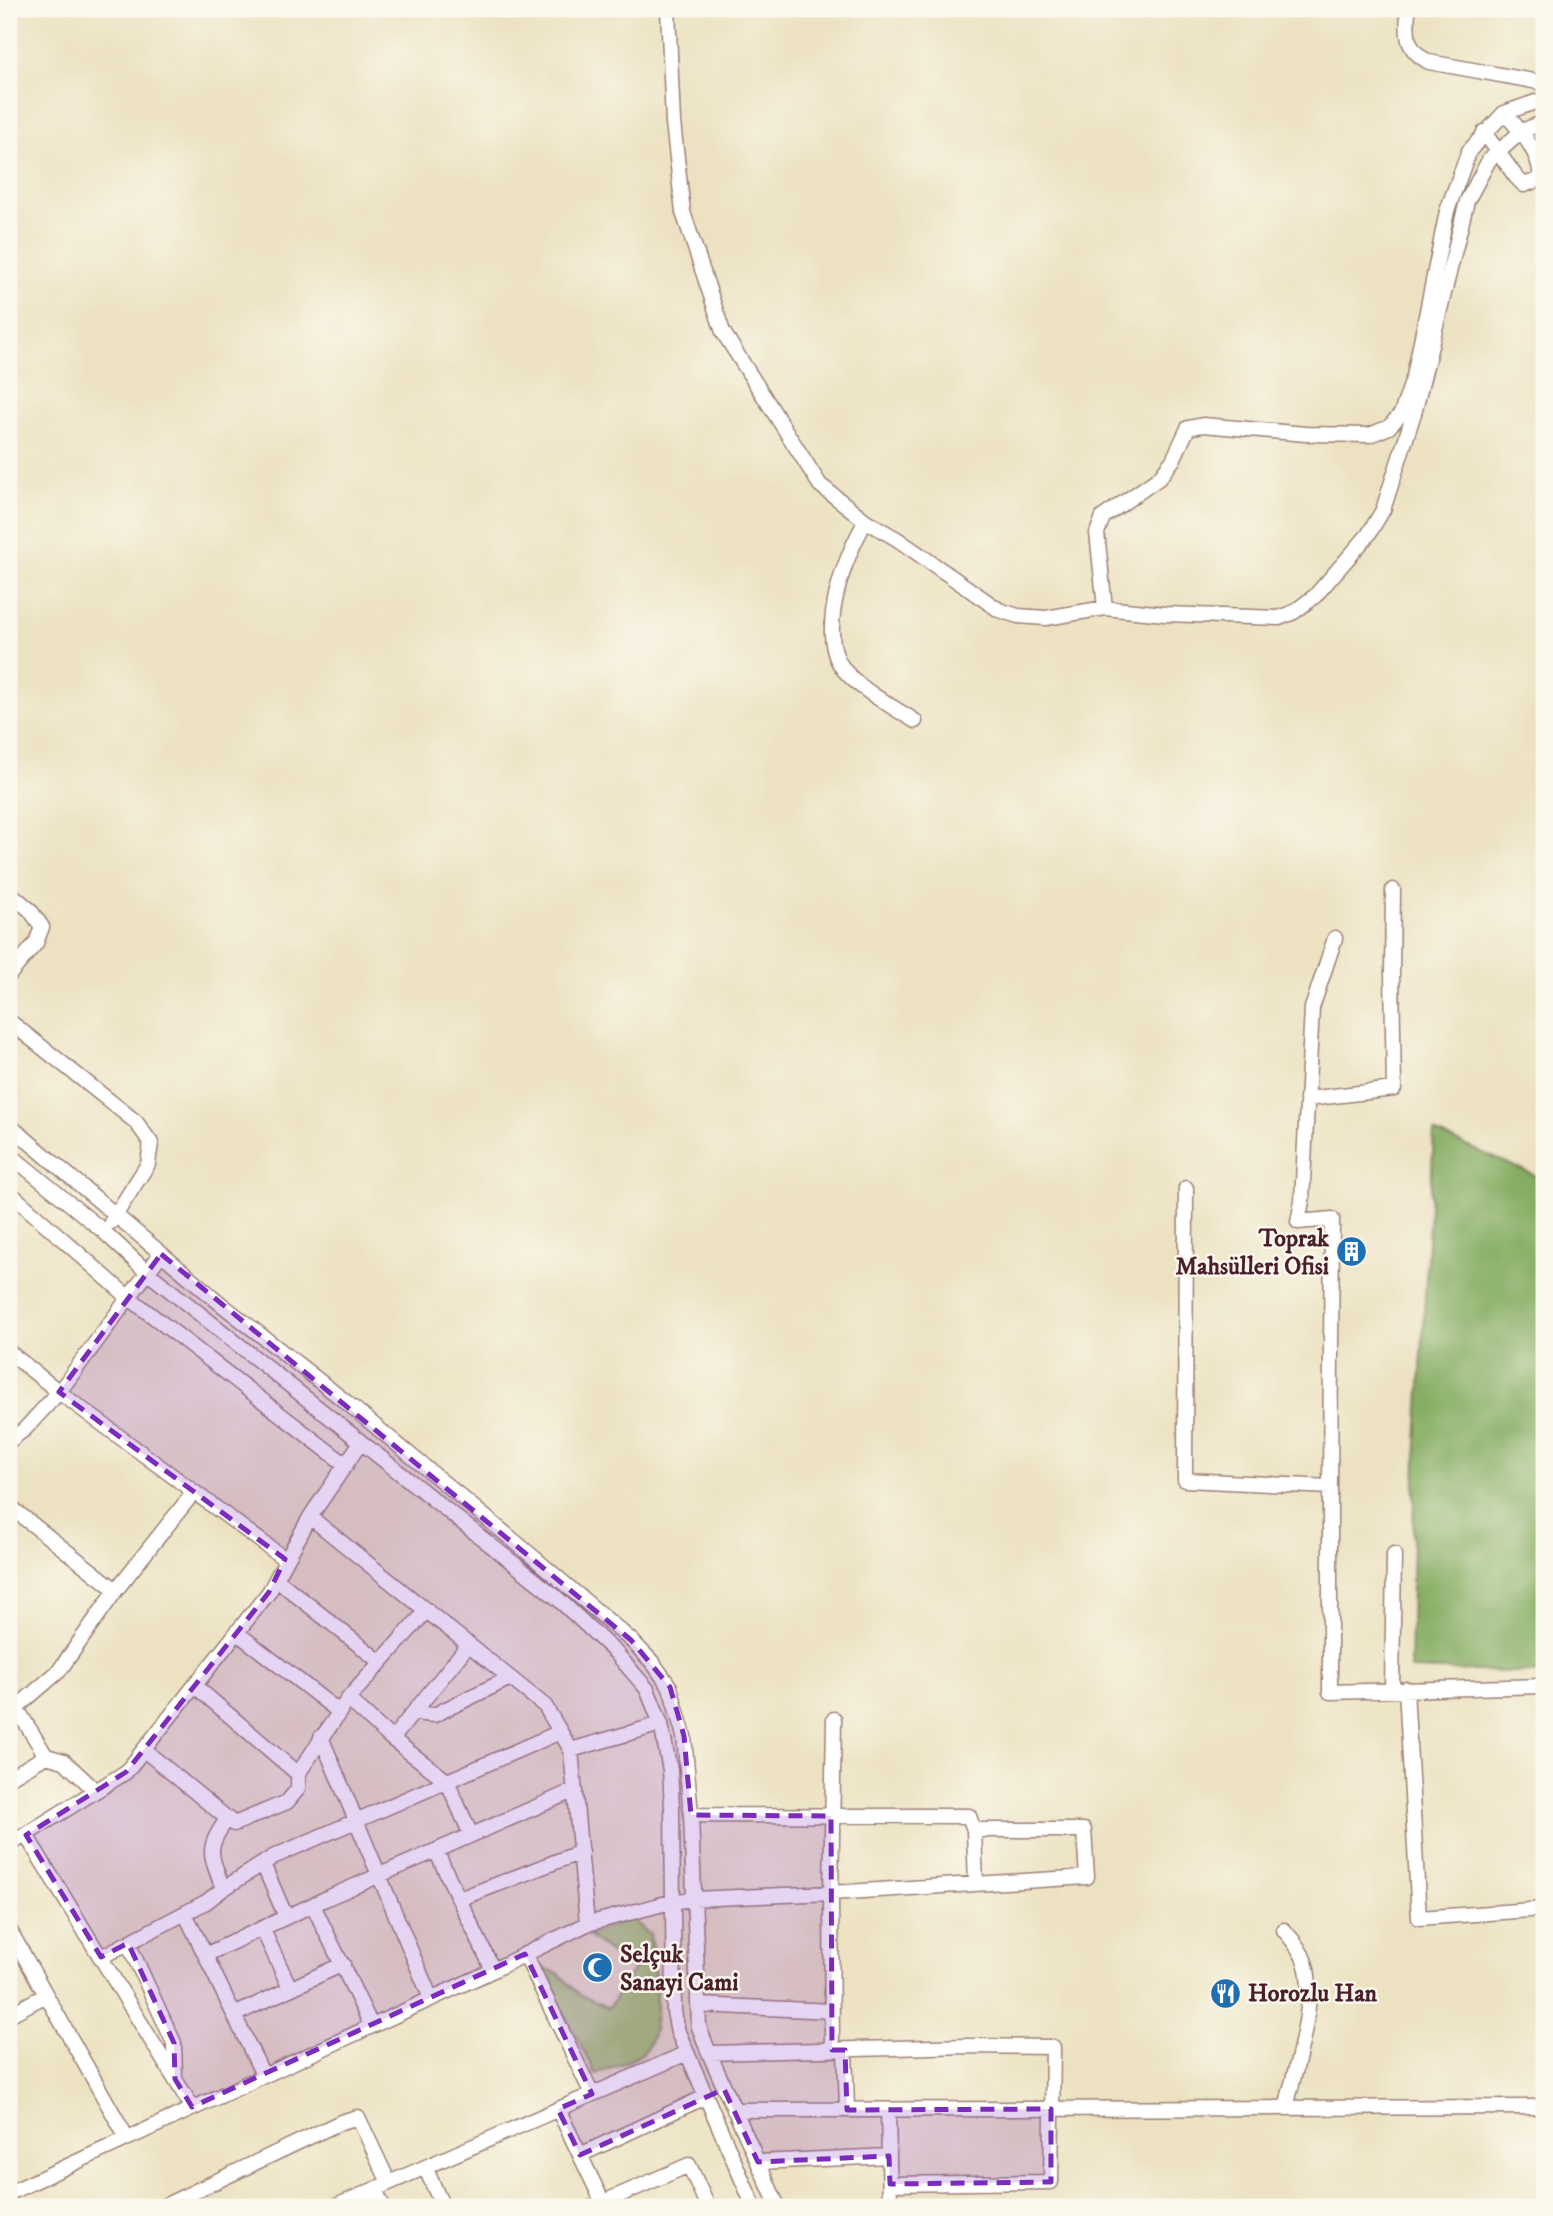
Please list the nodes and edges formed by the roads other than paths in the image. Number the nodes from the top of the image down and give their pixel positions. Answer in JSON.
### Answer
{"nodes":[{"id":1,"x":668,"y":9,"type":"edge"},
{"id":2,"x":1408,"y":9,"type":"edge"},
{"id":3,"x":1544,"y":83,"type":"edge"},
{"id":4,"x":1544,"y":100,"type":"edge"},
{"id":5,"x":1504,"y":113,"type":"junction"},
{"id":6,"x":1544,"y":122,"type":"edge"},
{"id":7,"x":1522,"y":131,"type":"junction"},
{"id":8,"x":1484,"y":132,"type":"junction"},
{"id":9,"x":1499,"y":151,"type":"junction"},
{"id":10,"x":866,"y":521,"type":"junction"},
{"id":11,"x":1105,"y":608,"type":"junction"},
{"id":12,"x":915,"y":721,"type":"dead end"},
{"id":13,"x":1393,"y":890,"type":"dead end"},
{"id":14,"x":9,"y":892,"type":"edge"},
{"id":15,"x":1335,"y":938,"type":"dead end"},
{"id":16,"x":9,"y":975,"type":"edge"},
{"id":17,"x":9,"y":1021,"type":"edge"},
{"id":18,"x":1307,"y":1099,"type":"junction"},
{"id":19,"x":9,"y":1125,"type":"edge"},
{"id":20,"x":9,"y":1154,"type":"edge"},
{"id":21,"x":1186,"y":1188,"type":"dead end"},
{"id":22,"x":9,"y":1192,"type":"edge"},
{"id":23,"x":116,"y":1216,"type":"junction"},
{"id":24,"x":102,"y":1230,"type":"junction"},
{"id":25,"x":161,"y":1254,"type":"junction"},
{"id":26,"x":146,"y":1272,"type":"junction"},
{"id":27,"x":128,"y":1297,"type":"junction"},
{"id":28,"x":9,"y":1352,"type":"edge"},
{"id":29,"x":59,"y":1392,"type":"junction"},
{"id":30,"x":9,"y":1441,"type":"edge"},
{"id":31,"x":361,"y":1442,"type":"junction"},
{"id":32,"x":346,"y":1465,"type":"junction"},
{"id":33,"x":1330,"y":1487,"type":"junction"},
{"id":34,"x":194,"y":1492,"type":"junction"},
{"id":35,"x":9,"y":1506,"type":"edge"},
{"id":36,"x":310,"y":1517,"type":"junction"},
{"id":37,"x":1394,"y":1555,"type":"dead end"},
{"id":38,"x":285,"y":1559,"type":"junction"},
{"id":39,"x":276,"y":1579,"type":"junction"},
{"id":40,"x":116,"y":1590,"type":"junction"},
{"id":41,"x":427,"y":1610,"type":"junction"},
{"id":42,"x":236,"y":1632,"type":"junction"},
{"id":43,"x":469,"y":1644,"type":"junction"},
{"id":44,"x":379,"y":1661,"type":"junction"},
{"id":45,"x":510,"y":1678,"type":"junction"},
{"id":46,"x":195,"y":1686,"type":"junction"},
{"id":47,"x":1544,"y":1686,"type":"edge"},
{"id":48,"x":1399,"y":1689,"type":"junction"},
{"id":49,"x":348,"y":1699,"type":"junction"},
{"id":50,"x":12,"y":1702,"type":"edge"},
{"id":51,"x":338,"y":1711,"type":"junction"},
{"id":52,"x":413,"y":1713,"type":"junction"},
{"id":53,"x":834,"y":1719,"type":"dead end"},
{"id":54,"x":661,"y":1724,"type":"junction"},
{"id":55,"x":560,"y":1732,"type":"junction"},
{"id":56,"x":321,"y":1737,"type":"junction"},
{"id":57,"x":392,"y":1739,"type":"junction"},
{"id":58,"x":144,"y":1750,"type":"junction"},
{"id":59,"x":571,"y":1750,"type":"junction"},
{"id":60,"x":46,"y":1756,"type":"junction"},
{"id":61,"x":298,"y":1774,"type":"junction"},
{"id":62,"x":9,"y":1778,"type":"edge"},
{"id":63,"x":447,"y":1781,"type":"junction"},
{"id":64,"x":575,"y":1790,"type":"junction"},
{"id":65,"x":96,"y":1791,"type":"junction"},
{"id":66,"x":691,"y":1815,"type":"junction"},
{"id":67,"x":831,"y":1816,"type":"junction"},
{"id":68,"x":228,"y":1818,"type":"junction"},
{"id":69,"x":356,"y":1821,"type":"junction"},
{"id":70,"x":974,"y":1830,"type":"junction"},
{"id":71,"x":26,"y":1835,"type":"junction"},
{"id":72,"x":471,"y":1835,"type":"junction"},
{"id":73,"x":9,"y":1845,"type":"edge"},
{"id":74,"x":436,"y":1851,"type":"junction"},
{"id":75,"x":581,"y":1852,"type":"junction"},
{"id":76,"x":263,"y":1864,"type":"junction"},
{"id":77,"x":379,"y":1876,"type":"junction"},
{"id":78,"x":976,"y":1884,"type":"junction"},
{"id":79,"x":223,"y":1889,"type":"junction"},
{"id":80,"x":831,"y":1893,"type":"junction"},
{"id":81,"x":459,"y":1899,"type":"junction"},
{"id":82,"x":693,"y":1899,"type":"junction"},
{"id":83,"x":671,"y":1902,"type":"junction"},
{"id":84,"x":313,"y":1905,"type":"junction"},
{"id":85,"x":1544,"y":1909,"type":"edge"},
{"id":86,"x":185,"y":1913,"type":"junction"},
{"id":87,"x":286,"y":1917,"type":"junction"},
{"id":88,"x":587,"y":1924,"type":"junction"},
{"id":89,"x":262,"y":1928,"type":"junction"},
{"id":90,"x":9,"y":1929,"type":"edge"},
{"id":91,"x":1284,"y":1930,"type":"dead end"},
{"id":92,"x":128,"y":1943,"type":"junction"},
{"id":93,"x":525,"y":1954,"type":"junction"},
{"id":94,"x":205,"y":1955,"type":"junction"},
{"id":95,"x":101,"y":1957,"type":"junction"},
{"id":96,"x":343,"y":1964,"type":"junction"},
{"id":97,"x":493,"y":1970,"type":"junction"},
{"id":98,"x":290,"y":1988,"type":"junction"},
{"id":99,"x":46,"y":1995,"type":"junction"},
{"id":100,"x":430,"y":1998,"type":"junction"},
{"id":101,"x":698,"y":2005,"type":"junction"},
{"id":102,"x":832,"y":2011,"type":"junction"},
{"id":103,"x":9,"y":2015,"type":"edge"},
{"id":104,"x":234,"y":2015,"type":"junction"},
{"id":105,"x":371,"y":2025,"type":"junction"},
{"id":106,"x":839,"y":2050,"type":"junction"},
{"id":107,"x":687,"y":2053,"type":"junction"},
{"id":108,"x":709,"y":2053,"type":"junction"},
{"id":109,"x":262,"y":2075,"type":"junction"},
{"id":110,"x":175,"y":2079,"type":"junction"},
{"id":111,"x":592,"y":2094,"type":"junction"},
{"id":112,"x":705,"y":2097,"type":"junction"},
{"id":113,"x":192,"y":2107,"type":"junction"},
{"id":114,"x":1544,"y":2107,"type":"edge"},
{"id":115,"x":1286,"y":2108,"type":"junction"},
{"id":116,"x":558,"y":2109,"type":"junction"},
{"id":117,"x":1051,"y":2109,"type":"junction"},
{"id":118,"x":734,"y":2110,"type":"junction"},
{"id":119,"x":847,"y":2110,"type":"junction"},
{"id":120,"x":888,"y":2110,"type":"junction"},
{"id":121,"x":127,"y":2138,"type":"junction"},
{"id":122,"x":580,"y":2155,"type":"junction"},
{"id":123,"x":889,"y":2156,"type":"junction"},
{"id":124,"x":758,"y":2162,"type":"junction"},
{"id":125,"x":425,"y":2167,"type":"junction"},
{"id":126,"x":389,"y":2183,"type":"junction"},
{"id":127,"x":890,"y":2184,"type":"junction"},
{"id":128,"x":375,"y":2189,"type":"junction"},
{"id":129,"x":9,"y":2193,"type":"edge"},
{"id":130,"x":600,"y":2206,"type":"edge"},
{"id":131,"x":162,"y":2207,"type":"edge"},
{"id":132,"x":334,"y":2207,"type":"edge"},
{"id":133,"x":383,"y":2207,"type":"edge"},
{"id":134,"x":443,"y":2207,"type":"edge"},
{"id":135,"x":708,"y":2207,"type":"edge"},
{"id":136,"x":754,"y":2207,"type":"edge"},
{"id":137,"x":778,"y":2207,"type":"edge"},
{"id":138,"x":882,"y":2207,"type":"edge"}],
"edges":[{"from":1,"to":10,"type":"street"},
{"from":2,"to":3,"type":"street"},
{"from":4,"to":5,"type":"street"},
{"from":5,"to":7,"type":"street"},
{"from":5,"to":8,"type":"street"},
{"from":6,"to":7,"type":"street"},
{"from":7,"to":9,"type":"street"},
{"from":7,"to":9,"type":"street"},
{"from":8,"to":9,"type":"street"},
{"from":8,"to":11,"type":"street"},
{"from":9,"to":11,"type":"street"},
{"from":10,"to":11,"type":"street"},
{"from":10,"to":12,"type":"street"},
{"from":13,"to":18,"type":"street"},
{"from":14,"to":16,"type":"street"},
{"from":15,"to":18,"type":"street"},
{"from":17,"to":23,"type":"street"},
{"from":18,"to":33,"type":"street"},
{"from":19,"to":23,"type":"street"},
{"from":20,"to":24,"type":"street"},
{"from":21,"to":33,"type":"street"},
{"from":22,"to":27,"type":"street"},
{"from":23,"to":24,"type":"street"},
{"from":23,"to":25,"type":"street"},
{"from":24,"to":26,"type":"street"},
{"from":25,"to":26,"type":"street"},
{"from":25,"to":66,"type":"street"},
{"from":26,"to":27,"type":"street"},
{"from":26,"to":31,"type":"street"},
{"from":27,"to":29,"type":"street"},
{"from":27,"to":32,"type":"street"},
{"from":28,"to":29,"type":"street"},
{"from":29,"to":30,"type":"street"},
{"from":29,"to":34,"type":"street"},
{"from":31,"to":32,"type":"street"},
{"from":31,"to":54,"type":"street"},
{"from":32,"to":36,"type":"street"},
{"from":33,"to":48,"type":"street"},
{"from":34,"to":38,"type":"street"},
{"from":34,"to":40,"type":"street"},
{"from":35,"to":40,"type":"street"},
{"from":36,"to":38,"type":"street"},
{"from":36,"to":41,"type":"street"},
{"from":37,"to":48,"type":"street"},
{"from":38,"to":39,"type":"street"},
{"from":39,"to":42,"type":"street"},
{"from":39,"to":44,"type":"street"},
{"from":40,"to":50,"type":"street"},
{"from":41,"to":43,"type":"street"},
{"from":41,"to":44,"type":"street"},
{"from":42,"to":46,"type":"street"},
{"from":42,"to":51,"type":"street"},
{"from":43,"to":45,"type":"street"},
{"from":43,"to":52,"type":"street"},
{"from":44,"to":49,"type":"street"},
{"from":45,"to":52,"type":"street"},
{"from":45,"to":55,"type":"street"},
{"from":46,"to":58,"type":"street"},
{"from":46,"to":61,"type":"street"},
{"from":47,"to":48,"type":"street"},
{"from":48,"to":85,"type":"street"},
{"from":49,"to":51,"type":"street"},
{"from":49,"to":57,"type":"street"},
{"from":50,"to":60,"type":"street"},
{"from":51,"to":56,"type":"street"},
{"from":52,"to":57,"type":"street"},
{"from":53,"to":67,"type":"street"},
{"from":54,"to":59,"type":"street"},
{"from":54,"to":83,"type":"street"},
{"from":55,"to":59,"type":"street"},
{"from":55,"to":63,"type":"street"},
{"from":56,"to":61,"type":"street"},
{"from":56,"to":69,"type":"street"},
{"from":57,"to":63,"type":"street"},
{"from":58,"to":65,"type":"street"},
{"from":58,"to":68,"type":"street"},
{"from":59,"to":64,"type":"street"},
{"from":60,"to":62,"type":"street"},
{"from":60,"to":65,"type":"street"},
{"from":61,"to":68,"type":"street"},
{"from":63,"to":69,"type":"street"},
{"from":63,"to":72,"type":"street"},
{"from":64,"to":72,"type":"street"},
{"from":64,"to":75,"type":"street"},
{"from":65,"to":71,"type":"street"},
{"from":66,"to":67,"type":"street"},
{"from":66,"to":82,"type":"street"},
{"from":67,"to":70,"type":"street"},
{"from":67,"to":80,"type":"street"},
{"from":68,"to":79,"type":"street"},
{"from":69,"to":76,"type":"street"},
{"from":69,"to":77,"type":"street"},
{"from":70,"to":78,"type":"street"},
{"from":70,"to":78,"type":"street"},
{"from":71,"to":73,"type":"street"},
{"from":71,"to":95,"type":"street"},
{"from":72,"to":74,"type":"street"},
{"from":74,"to":77,"type":"street"},
{"from":74,"to":81,"type":"street"},
{"from":75,"to":81,"type":"street"},
{"from":75,"to":88,"type":"street"},
{"from":76,"to":79,"type":"street"},
{"from":76,"to":87,"type":"street"},
{"from":77,"to":84,"type":"street"},
{"from":77,"to":100,"type":"street"},
{"from":78,"to":80,"type":"street"},
{"from":79,"to":86,"type":"street"},
{"from":80,"to":82,"type":"street"},
{"from":80,"to":102,"type":"street"},
{"from":81,"to":97,"type":"street"},
{"from":82,"to":83,"type":"street"},
{"from":82,"to":101,"type":"street"},
{"from":83,"to":88,"type":"street"},
{"from":83,"to":107,"type":"street"},
{"from":84,"to":87,"type":"street"},
{"from":84,"to":96,"type":"street"},
{"from":86,"to":92,"type":"street"},
{"from":86,"to":94,"type":"street"},
{"from":87,"to":89,"type":"street"},
{"from":88,"to":93,"type":"street"},
{"from":89,"to":94,"type":"street"},
{"from":89,"to":98,"type":"street"},
{"from":90,"to":99,"type":"street"},
{"from":91,"to":115,"type":"street"},
{"from":92,"to":95,"type":"street"},
{"from":92,"to":110,"type":"street"},
{"from":93,"to":97,"type":"street"},
{"from":93,"to":111,"type":"street"},
{"from":94,"to":104,"type":"street"},
{"from":95,"to":110,"type":"street"},
{"from":96,"to":98,"type":"street"},
{"from":96,"to":105,"type":"street"},
{"from":97,"to":100,"type":"street"},
{"from":98,"to":104,"type":"street"},
{"from":99,"to":103,"type":"street"},
{"from":99,"to":121,"type":"street"},
{"from":100,"to":105,"type":"street"},
{"from":101,"to":102,"type":"street"},
{"from":101,"to":108,"type":"street"},
{"from":102,"to":106,"type":"street"},
{"from":104,"to":109,"type":"street"},
{"from":105,"to":109,"type":"street"},
{"from":106,"to":108,"type":"street"},
{"from":106,"to":117,"type":"street"},
{"from":106,"to":119,"type":"street"},
{"from":107,"to":111,"type":"street"},
{"from":107,"to":112,"type":"street"},
{"from":108,"to":118,"type":"street"},
{"from":109,"to":113,"type":"street"},
{"from":110,"to":113,"type":"street"},
{"from":111,"to":116,"type":"street"},
{"from":112,"to":122,"type":"street"},
{"from":112,"to":136,"type":"street"},
{"from":113,"to":121,"type":"street"},
{"from":114,"to":115,"type":"street"},
{"from":115,"to":117,"type":"street"},
{"from":116,"to":122,"type":"street"},
{"from":116,"to":125,"type":"street"},
{"from":117,"to":120,"type":"street"},
{"from":117,"to":127,"type":"street"},
{"from":118,"to":119,"type":"street"},
{"from":118,"to":124,"type":"street"},
{"from":119,"to":120,"type":"street"},
{"from":120,"to":123,"type":"street"},
{"from":121,"to":129,"type":"street"},
{"from":122,"to":130,"type":"street"},
{"from":123,"to":124,"type":"street"},
{"from":123,"to":127,"type":"street"},
{"from":124,"to":137,"type":"street"},
{"from":125,"to":126,"type":"street"},
{"from":125,"to":134,"type":"street"},
{"from":126,"to":128,"type":"street"},
{"from":126,"to":131,"type":"street"},
{"from":127,"to":138,"type":"street"},
{"from":128,"to":132,"type":"street"},
{"from":128,"to":133,"type":"street"},
{"from":130,"to":135,"type":"street"}]}
